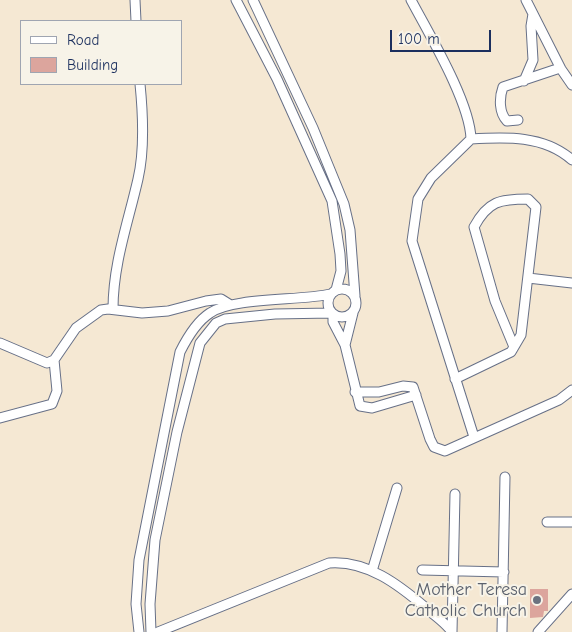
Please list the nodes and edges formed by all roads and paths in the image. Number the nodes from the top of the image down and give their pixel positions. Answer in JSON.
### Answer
{"nodes":[{"id":1,"x":135,"y":0,"type":"edge"},
{"id":2,"x":236,"y":0,"type":"edge"},
{"id":3,"x":253,"y":0,"type":"edge"},
{"id":4,"x":411,"y":0,"type":"edge"},
{"id":5,"x":526,"y":0,"type":"edge"},
{"id":6,"x":534,"y":14,"type":"junction"},
{"id":7,"x":136,"y":20,"type":"edge"},
{"id":8,"x":560,"y":68,"type":"junction"},
{"id":9,"x":524,"y":81,"type":"junction"},
{"id":10,"x":140,"y":85,"type":"edge"},
{"id":11,"x":572,"y":85,"type":"edge"},
{"id":12,"x":518,"y":120,"type":"dead end"},
{"id":13,"x":471,"y":139,"type":"junction"},
{"id":14,"x":572,"y":160,"type":"edge"},
{"id":15,"x":528,"y":278,"type":"junction"},
{"id":16,"x":572,"y":283,"type":"edge"},
{"id":17,"x":334,"y":292,"type":"junction"},
{"id":18,"x":355,"y":296,"type":"junction"},
{"id":19,"x":229,"y":304,"type":"junction"},
{"id":20,"x":113,"y":310,"type":"junction"},
{"id":21,"x":353,"y":313,"type":"junction"},
{"id":22,"x":332,"y":314,"type":"junction"},
{"id":23,"x":0,"y":343,"type":"edge"},
{"id":24,"x":345,"y":345,"type":"junction"},
{"id":25,"x":514,"y":347,"type":"junction"},
{"id":26,"x":54,"y":360,"type":"junction"},
{"id":27,"x":454,"y":379,"type":"junction"},
{"id":28,"x":572,"y":390,"type":"edge"},
{"id":29,"x":355,"y":392,"type":"junction"},
{"id":30,"x":416,"y":395,"type":"junction"},
{"id":31,"x":0,"y":418,"type":"edge"},
{"id":32,"x":474,"y":437,"type":"junction"},
{"id":33,"x":505,"y":477,"type":"dead end"},
{"id":34,"x":397,"y":488,"type":"dead end"},
{"id":35,"x":455,"y":494,"type":"dead end"},
{"id":36,"x":547,"y":522,"type":"dead end"},
{"id":37,"x":572,"y":522,"type":"edge"},
{"id":38,"x":422,"y":570,"type":"dead end"},
{"id":39,"x":454,"y":570,"type":"junction"},
{"id":40,"x":372,"y":571,"type":"junction"},
{"id":41,"x":504,"y":572,"type":"junction"},
{"id":42,"x":572,"y":594,"type":"edge"},
{"id":43,"x":139,"y":632,"type":"edge"},
{"id":44,"x":151,"y":632,"type":"edge"},
{"id":45,"x":158,"y":632,"type":"edge"},
{"id":46,"x":452,"y":632,"type":"edge"},
{"id":47,"x":502,"y":632,"type":"edge"},
{"id":48,"x":538,"y":632,"type":"edge"}],
"edges":[{"from":1,"to":7,"type":"street"},
{"from":2,"to":17,"type":"street"},
{"from":3,"to":18,"type":"street"},
{"from":4,"to":13,"type":"street"},
{"from":5,"to":6,"type":"street"},
{"from":6,"to":8,"type":"street"},
{"from":6,"to":9,"type":"street"},
{"from":8,"to":9,"type":"street"},
{"from":8,"to":11,"type":"street"},
{"from":9,"to":12,"type":"street"},
{"from":10,"to":20,"type":"street"},
{"from":13,"to":14,"type":"street"},
{"from":13,"to":27,"type":"street"},
{"from":15,"to":16,"type":"street"},
{"from":15,"to":25,"type":"street"},
{"from":15,"to":25,"type":"street"},
{"from":17,"to":18,"type":"street"},
{"from":17,"to":19,"type":"street"},
{"from":17,"to":22,"type":"street"},
{"from":18,"to":21,"type":"street"},
{"from":19,"to":20,"type":"street"},
{"from":19,"to":43,"type":"street"},
{"from":20,"to":26,"type":"street"},
{"from":21,"to":22,"type":"street"},
{"from":21,"to":24,"type":"street"},
{"from":22,"to":24,"type":"street"},
{"from":22,"to":44,"type":"street"},
{"from":23,"to":26,"type":"street"},
{"from":24,"to":29,"type":"street"},
{"from":25,"to":27,"type":"street"},
{"from":26,"to":31,"type":"street"},
{"from":27,"to":32,"type":"street"},
{"from":28,"to":32,"type":"street"},
{"from":29,"to":30,"type":"street"},
{"from":29,"to":30,"type":"street"},
{"from":30,"to":32,"type":"street"},
{"from":33,"to":41,"type":"street"},
{"from":34,"to":40,"type":"street"},
{"from":35,"to":39,"type":"street"},
{"from":36,"to":37,"type":"street"},
{"from":38,"to":39,"type":"street"},
{"from":39,"to":41,"type":"street"},
{"from":39,"to":46,"type":"street"},
{"from":40,"to":45,"type":"street"},
{"from":40,"to":46,"type":"street"},
{"from":41,"to":47,"type":"street"},
{"from":42,"to":48,"type":"street"}]}
